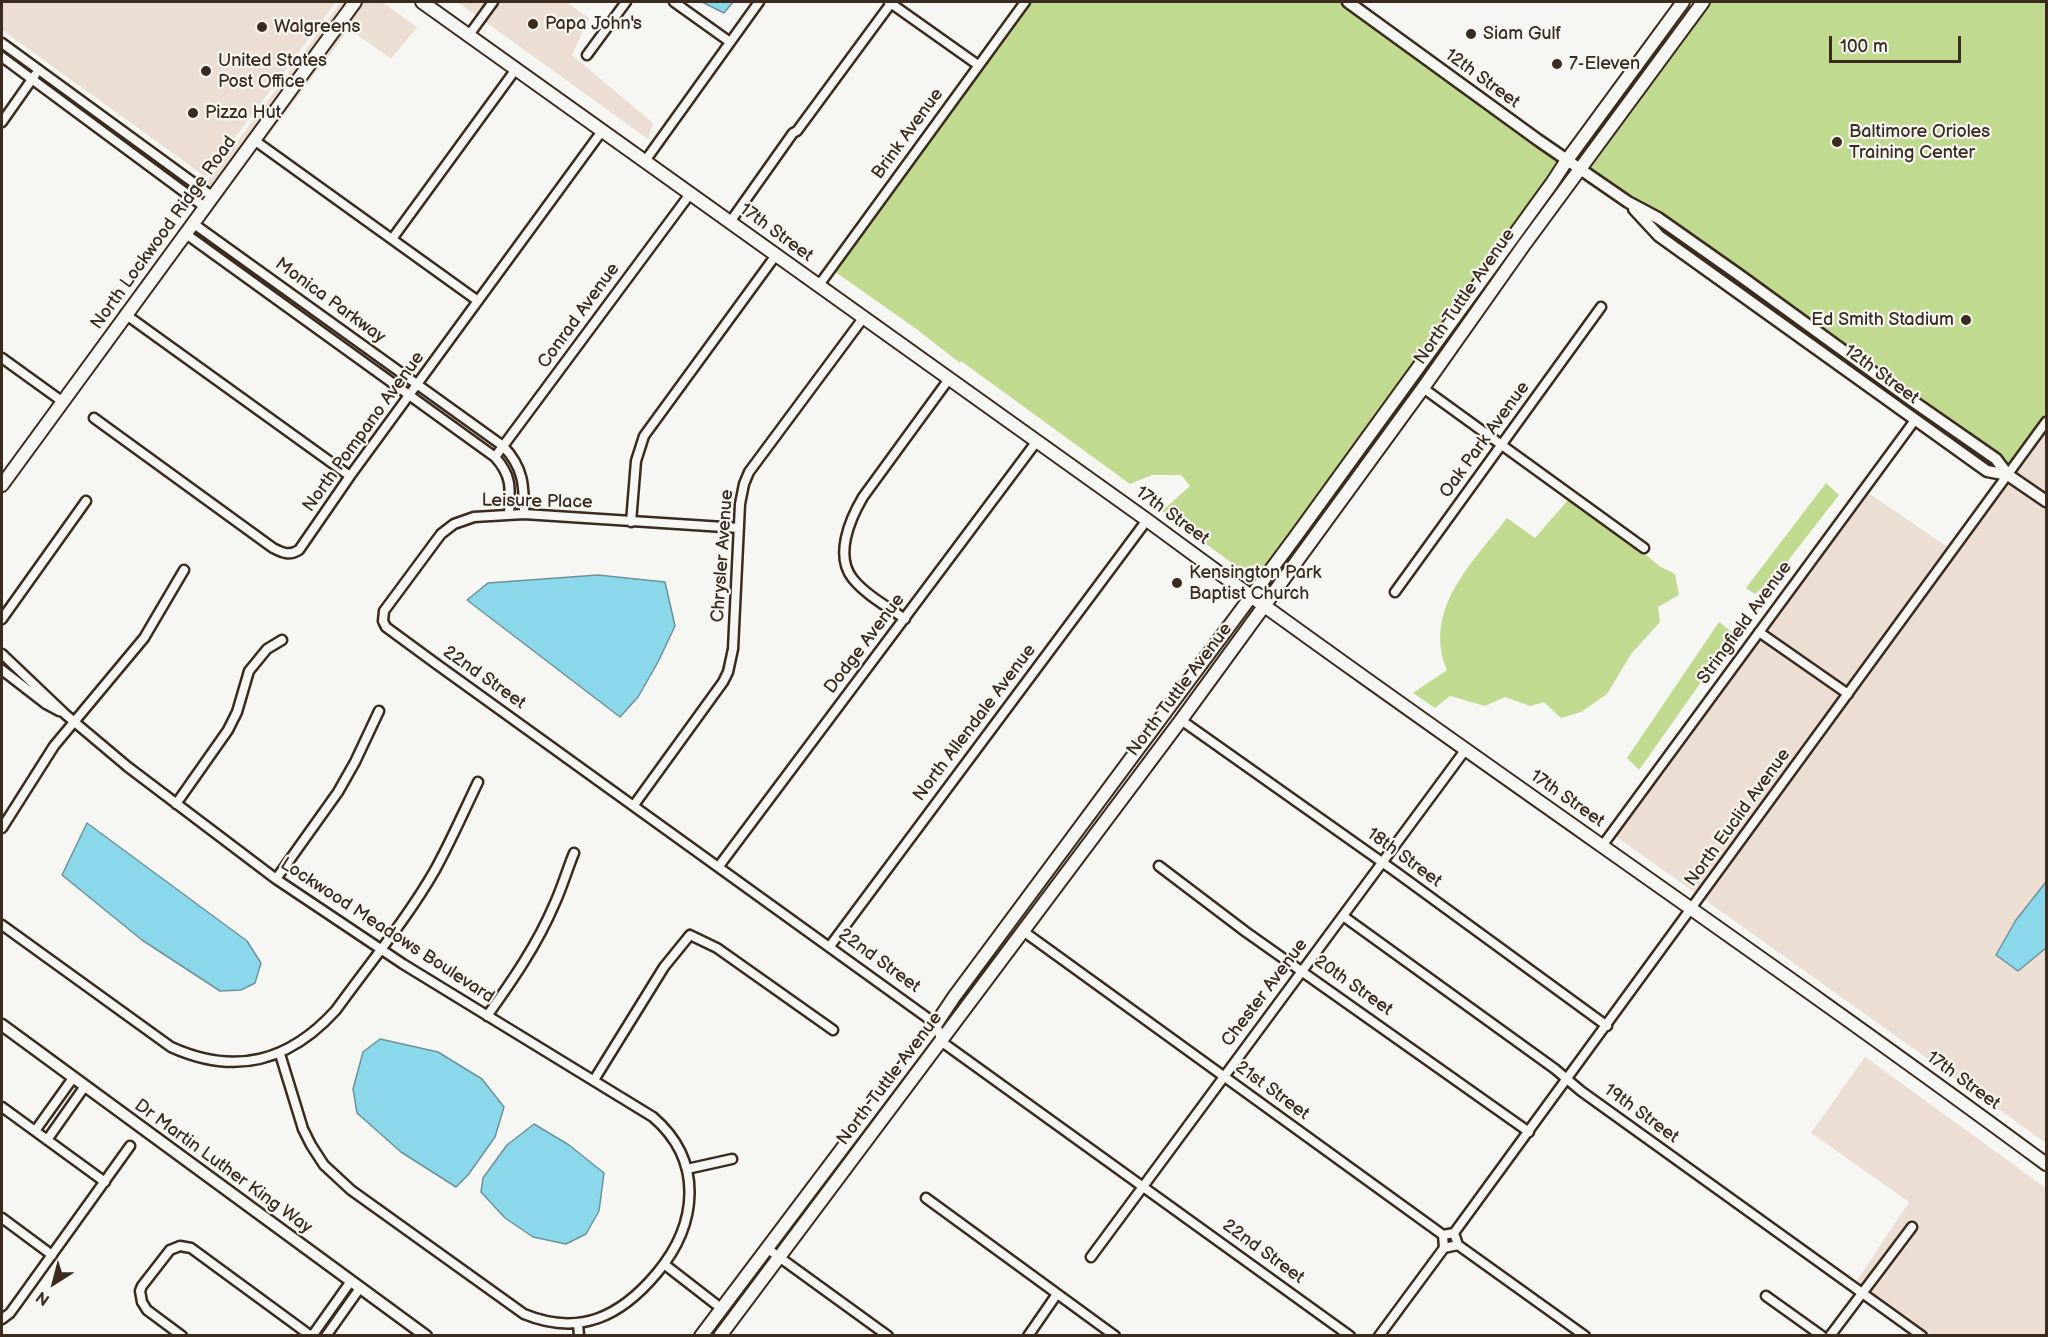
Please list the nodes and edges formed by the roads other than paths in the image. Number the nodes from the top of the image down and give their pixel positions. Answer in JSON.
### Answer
{"nodes":[{"id":1,"x":355,"y":2,"type":"edge"},
{"id":2,"x":422,"y":2,"type":"edge"},
{"id":3,"x":493,"y":2,"type":"edge"},
{"id":4,"x":626,"y":2,"type":"edge"},
{"id":5,"x":674,"y":2,"type":"edge"},
{"id":6,"x":759,"y":2,"type":"edge"},
{"id":7,"x":891,"y":2,"type":"edge"},
{"id":8,"x":1025,"y":2,"type":"edge"},
{"id":9,"x":1348,"y":2,"type":"edge"},
{"id":10,"x":1683,"y":2,"type":"edge"},
{"id":11,"x":1693,"y":2,"type":"edge"},
{"id":12,"x":1703,"y":2,"type":"edge"},
{"id":13,"x":469,"y":35,"type":"junction"},
{"id":14,"x":730,"y":42,"type":"junction"},
{"id":15,"x":2,"y":43,"type":"edge"},
{"id":16,"x":1664,"y":54,"type":"junction"},
{"id":17,"x":587,"y":55,"type":"dead end"},
{"id":18,"x":2,"y":57,"type":"edge"},
{"id":19,"x":978,"y":65,"type":"junction"},
{"id":20,"x":516,"y":69,"type":"junction"},
{"id":21,"x":39,"y":70,"type":"junction"},
{"id":22,"x":32,"y":80,"type":"junction"},
{"id":23,"x":2,"y":122,"type":"edge"},
{"id":24,"x":602,"y":131,"type":"junction"},
{"id":25,"x":254,"y":140,"type":"junction"},
{"id":26,"x":1567,"y":160,"type":"junction"},
{"id":27,"x":645,"y":161,"type":"junction"},
{"id":28,"x":1580,"y":169,"type":"junction"},
{"id":29,"x":690,"y":194,"type":"junction"},
{"id":30,"x":213,"y":197,"type":"junction"},
{"id":31,"x":1628,"y":202,"type":"junction"},
{"id":32,"x":206,"y":208,"type":"junction"},
{"id":33,"x":730,"y":222,"type":"junction"},
{"id":34,"x":194,"y":224,"type":"junction"},
{"id":35,"x":186,"y":234,"type":"junction"},
{"id":36,"x":392,"y":239,"type":"junction"},
{"id":37,"x":776,"y":255,"type":"junction"},
{"id":38,"x":819,"y":285,"type":"junction"},
{"id":39,"x":478,"y":301,"type":"junction"},
{"id":40,"x":1601,"y":307,"type":"dead end"},
{"id":41,"x":125,"y":314,"type":"junction"},
{"id":42,"x":864,"y":317,"type":"junction"},
{"id":43,"x":2,"y":358,"type":"edge"},
{"id":44,"x":949,"y":379,"type":"junction"},
{"id":45,"x":418,"y":385,"type":"junction"},
{"id":46,"x":1423,"y":388,"type":"junction"},
{"id":47,"x":410,"y":396,"type":"junction"},
{"id":48,"x":63,"y":402,"type":"junction"},
{"id":49,"x":94,"y":418,"type":"dead end"},
{"id":50,"x":1915,"y":420,"type":"junction"},
{"id":51,"x":2046,"y":422,"type":"edge"},
{"id":52,"x":1037,"y":441,"type":"junction"},
{"id":53,"x":1502,"y":445,"type":"junction"},
{"id":54,"x":503,"y":446,"type":"junction"},
{"id":55,"x":495,"y":457,"type":"junction"},
{"id":56,"x":2008,"y":475,"type":"junction"},
{"id":57,"x":350,"y":476,"type":"junction"},
{"id":58,"x":2,"y":485,"type":"edge"},
{"id":59,"x":86,"y":501,"type":"dead end"},
{"id":60,"x":2046,"y":501,"type":"edge"},
{"id":61,"x":524,"y":514,"type":"junction"},
{"id":62,"x":508,"y":515,"type":"junction"},
{"id":63,"x":1147,"y":520,"type":"junction"},
{"id":64,"x":632,"y":522,"type":"junction"},
{"id":65,"x":739,"y":528,"type":"junction"},
{"id":66,"x":1644,"y":548,"type":"dead end"},
{"id":67,"x":184,"y":570,"type":"dead end"},
{"id":68,"x":1395,"y":592,"type":"dead end"},
{"id":69,"x":1251,"y":597,"type":"junction"},
{"id":70,"x":1264,"y":606,"type":"junction"},
{"id":71,"x":383,"y":618,"type":"joint"},
{"id":72,"x":2,"y":619,"type":"edge"},
{"id":73,"x":905,"y":619,"type":"junction"},
{"id":74,"x":1759,"y":632,"type":"junction"},
{"id":75,"x":282,"y":640,"type":"dead end"},
{"id":76,"x":2,"y":654,"type":"edge"},
{"id":77,"x":2,"y":670,"type":"edge"},
{"id":78,"x":1848,"y":694,"type":"junction"},
{"id":79,"x":379,"y":711,"type":"dead end"},
{"id":80,"x":65,"y":714,"type":"junction"},
{"id":81,"x":1181,"y":720,"type":"junction"},
{"id":82,"x":74,"y":721,"type":"junction"},
{"id":83,"x":1466,"y":749,"type":"junction"},
{"id":84,"x":478,"y":782,"type":"dead end"},
{"id":85,"x":176,"y":804,"type":"junction"},
{"id":86,"x":634,"y":804,"type":"junction"},
{"id":87,"x":2,"y":828,"type":"edge"},
{"id":88,"x":1602,"y":846,"type":"junction"},
{"id":89,"x":574,"y":853,"type":"dead end"},
{"id":90,"x":1382,"y":862,"type":"junction"},
{"id":91,"x":719,"y":866,"type":"junction"},
{"id":92,"x":1159,"y":866,"type":"dead end"},
{"id":93,"x":276,"y":879,"type":"junction"},
{"id":94,"x":1692,"y":909,"type":"junction"},
{"id":95,"x":1343,"y":916,"type":"junction"},
{"id":96,"x":2,"y":926,"type":"edge"},
{"id":97,"x":1023,"y":931,"type":"junction"},
{"id":98,"x":830,"y":946,"type":"junction"},
{"id":99,"x":380,"y":950,"type":"junction"},
{"id":100,"x":1302,"y":970,"type":"junction"},
{"id":101,"x":487,"y":1016,"type":"junction"},
{"id":102,"x":936,"y":1024,"type":"junction"},
{"id":103,"x":2,"y":1025,"type":"edge"},
{"id":104,"x":1607,"y":1026,"type":"junction"},
{"id":105,"x":833,"y":1030,"type":"dead end"},
{"id":106,"x":942,"y":1042,"type":"junction"},
{"id":107,"x":280,"y":1054,"type":"junction"},
{"id":108,"x":1224,"y":1076,"type":"junction"},
{"id":109,"x":73,"y":1078,"type":"junction"},
{"id":110,"x":1567,"y":1079,"type":"junction"},
{"id":111,"x":594,"y":1080,"type":"junction"},
{"id":112,"x":85,"y":1086,"type":"junction"},
{"id":113,"x":2,"y":1107,"type":"edge"},
{"id":114,"x":35,"y":1131,"type":"junction"},
{"id":115,"x":1529,"y":1132,"type":"junction"},
{"id":116,"x":47,"y":1140,"type":"junction"},
{"id":117,"x":130,"y":1146,"type":"dead end"},
{"id":118,"x":732,"y":1159,"type":"dead end"},
{"id":119,"x":2046,"y":1164,"type":"edge"},
{"id":120,"x":687,"y":1169,"type":"junction"},
{"id":121,"x":105,"y":1182,"type":"junction"},
{"id":122,"x":1143,"y":1186,"type":"junction"},
{"id":123,"x":926,"y":1198,"type":"dead end"},
{"id":124,"x":2,"y":1218,"type":"edge"},
{"id":125,"x":1912,"y":1227,"type":"dead end"},
{"id":126,"x":1454,"y":1233,"type":"junction"},
{"id":127,"x":1443,"y":1234,"type":"junction"},
{"id":128,"x":1458,"y":1245,"type":"junction"},
{"id":129,"x":1443,"y":1248,"type":"junction"},
{"id":130,"x":768,"y":1249,"type":"junction"},
{"id":131,"x":52,"y":1255,"type":"junction"},
{"id":132,"x":1091,"y":1257,"type":"dead end"},
{"id":133,"x":779,"y":1258,"type":"junction"},
{"id":134,"x":664,"y":1264,"type":"junction"},
{"id":135,"x":356,"y":1284,"type":"junction"},
{"id":136,"x":1862,"y":1292,"type":"junction"},
{"id":137,"x":1057,"y":1294,"type":"junction"},
{"id":138,"x":1766,"y":1296,"type":"dead end"},
{"id":139,"x":722,"y":1309,"type":"junction"},
{"id":140,"x":2,"y":1319,"type":"edge"},
{"id":141,"x":579,"y":1323,"type":"junction"},
{"id":142,"x":182,"y":1335,"type":"edge"},
{"id":143,"x":312,"y":1335,"type":"edge"},
{"id":144,"x":326,"y":1335,"type":"edge"},
{"id":145,"x":426,"y":1335,"type":"edge"},
{"id":146,"x":579,"y":1335,"type":"edge"},
{"id":147,"x":701,"y":1335,"type":"edge"},
{"id":148,"x":720,"y":1335,"type":"edge"},
{"id":149,"x":888,"y":1335,"type":"edge"},
{"id":150,"x":1028,"y":1335,"type":"edge"},
{"id":151,"x":1115,"y":1335,"type":"edge"},
{"id":152,"x":1350,"y":1335,"type":"edge"},
{"id":153,"x":1378,"y":1335,"type":"edge"},
{"id":154,"x":1585,"y":1335,"type":"edge"},
{"id":155,"x":1822,"y":1335,"type":"edge"},
{"id":156,"x":1830,"y":1335,"type":"edge"},
{"id":157,"x":1922,"y":1335,"type":"edge"}],
"edges":[{"from":1,"to":25,"type":"main road","name":"North Lockwood Ridge Road"},
{"from":2,"to":13,"type":"main road","name":"17th Street"},
{"from":3,"to":13,"type":"street"},
{"from":4,"to":17,"type":"street"},
{"from":5,"to":14,"type":"street"},
{"from":6,"to":14,"type":"street"},
{"from":7,"to":19,"type":"street"},
{"from":7,"to":33,"type":"street"},
{"from":8,"to":19,"type":"street","name":"Brink Avenue"},
{"from":9,"to":26,"type":"street","name":"12th Street"},
{"from":10,"to":26,"type":"main road","name":"North Tuttle Avenue"},
{"from":11,"to":16,"type":"main road"},
{"from":12,"to":16,"type":"main road","name":"North Tuttle Avenue"},
{"from":13,"to":20,"type":"main road","name":"17th Street"},
{"from":14,"to":27,"type":"street"},
{"from":15,"to":21,"type":"street"},
{"from":16,"to":28,"type":"main road","name":"North Tuttle Avenue"},
{"from":18,"to":22,"type":"street"},
{"from":19,"to":38,"type":"street","name":"Brink Avenue"},
{"from":20,"to":24,"type":"main road","name":"17th Street"},
{"from":20,"to":36,"type":"street"},
{"from":21,"to":22,"type":"street"},
{"from":21,"to":30,"type":"street"},
{"from":22,"to":23,"type":"street"},
{"from":22,"to":32,"type":"street"},
{"from":24,"to":27,"type":"main road","name":"17th Street"},
{"from":24,"to":39,"type":"street","name":"North Pompano Avenue"},
{"from":25,"to":30,"type":"main road","name":"North Lockwood Ridge Road"},
{"from":25,"to":36,"type":"street"},
{"from":26,"to":28,"type":"street","name":"12th Street"},
{"from":26,"to":69,"type":"main road","name":"North Tuttle Avenue"},
{"from":27,"to":29,"type":"main road","name":"17th Street"},
{"from":28,"to":31,"type":"street","name":"12th Street"},
{"from":28,"to":46,"type":"main road","name":"North Tuttle Avenue"},
{"from":29,"to":33,"type":"main road","name":"17th Street"},
{"from":29,"to":54,"type":"street","name":"Conrad Avenue"},
{"from":30,"to":32,"type":"main road","name":"North Lockwood Ridge Road"},
{"from":31,"to":50,"type":"street","name":"12th Street"},
{"from":31,"to":56,"type":"street","name":"12th Street"},
{"from":32,"to":34,"type":"main road","name":"North Lockwood Ridge Road"},
{"from":33,"to":37,"type":"main road","name":"17th Street"},
{"from":34,"to":35,"type":"main road","name":"North Lockwood Ridge Road"},
{"from":34,"to":45,"type":"street","name":"Monica Parkway"},
{"from":35,"to":41,"type":"main road","name":"North Lockwood Ridge Road"},
{"from":35,"to":47,"type":"street","name":"Monica Parkway"},
{"from":36,"to":39,"type":"street"},
{"from":37,"to":38,"type":"main road","name":"17th Street"},
{"from":37,"to":64,"type":"street"},
{"from":38,"to":42,"type":"main road","name":"17th Street"},
{"from":39,"to":45,"type":"street","name":"North Pompano Avenue"},
{"from":40,"to":53,"type":"street","name":"Oak Park Avenue"},
{"from":41,"to":48,"type":"main road","name":"North Lockwood Ridge Road"},
{"from":41,"to":57,"type":"street"},
{"from":42,"to":44,"type":"main road","name":"17th Street"},
{"from":42,"to":65,"type":"street","name":"Chrysler Avenue"},
{"from":43,"to":48,"type":"street"},
{"from":44,"to":52,"type":"main road","name":"17th Street"},
{"from":44,"to":73,"type":"street"},
{"from":45,"to":47,"type":"street","name":"North Pompano Avenue"},
{"from":45,"to":54,"type":"street","name":"Monica Parkway"},
{"from":46,"to":53,"type":"street"},
{"from":46,"to":70,"type":"main road","name":"North Tuttle Avenue"},
{"from":47,"to":55,"type":"street","name":"Monica Parkway"},
{"from":47,"to":57,"type":"street","name":"North Pompano Avenue"},
{"from":48,"to":58,"type":"main road","name":"North Lockwood Ridge Road"},
{"from":49,"to":57,"type":"street","name":"North Pompano Avenue"},
{"from":50,"to":56,"type":"street","name":"12th Street"},
{"from":50,"to":74,"type":"street","name":"Stringfield Avenue"},
{"from":51,"to":56,"type":"street","name":"North Euclid Avenue"},
{"from":52,"to":63,"type":"main road","name":"17th Street"},
{"from":52,"to":73,"type":"street","name":"Dodge Avenue"},
{"from":53,"to":66,"type":"street"},
{"from":53,"to":68,"type":"street","name":"Oak Park Avenue"},
{"from":54,"to":55,"type":"street","name":"Conrad Avenue"},
{"from":54,"to":61,"type":"street","name":"Monica Parkway"},
{"from":55,"to":62,"type":"street","name":"Monica Parkway"},
{"from":56,"to":60,"type":"street","name":"12th Street"},
{"from":56,"to":78,"type":"street","name":"North Euclid Avenue"},
{"from":59,"to":72,"type":"street"},
{"from":61,"to":62,"type":"street","name":"Leisure Place"},
{"from":61,"to":64,"type":"street","name":"Leisure Place"},
{"from":62,"to":71,"type":"street","name":"Leisure Place"},
{"from":63,"to":69,"type":"main road","name":"17th Street"},
{"from":63,"to":98,"type":"street","name":"North Allendale Avenue"},
{"from":64,"to":65,"type":"street","name":"Leisure Place"},
{"from":65,"to":86,"type":"street","name":"Chrysler Avenue"},
{"from":67,"to":82,"type":"street"},
{"from":69,"to":70,"type":"main road","name":"17th Street"},
{"from":69,"to":102,"type":"main road","name":"North Tuttle Avenue"},
{"from":70,"to":81,"type":"main road","name":"North Tuttle Avenue"},
{"from":70,"to":83,"type":"main road","name":"17th Street"},
{"from":71,"to":86,"type":"street","name":"22nd Street"},
{"from":73,"to":91,"type":"street","name":"Dodge Avenue"},
{"from":74,"to":78,"type":"street"},
{"from":74,"to":88,"type":"street","name":"Stringfield Avenue"},
{"from":75,"to":85,"type":"street"},
{"from":76,"to":80,"type":"street","name":"Lockwood Meadows Boulevard"},
{"from":77,"to":80,"type":"street","name":"Lockwood Meadows Boulevard"},
{"from":78,"to":94,"type":"street","name":"North Euclid Avenue"},
{"from":79,"to":93,"type":"street"},
{"from":80,"to":82,"type":"street","name":"Lockwood Meadows Boulevard"},
{"from":81,"to":90,"type":"street","name":"18th Street"},
{"from":81,"to":97,"type":"main road","name":"North Tuttle Avenue"},
{"from":82,"to":85,"type":"street","name":"Lockwood Meadows Boulevard"},
{"from":82,"to":87,"type":"street"},
{"from":83,"to":88,"type":"main road","name":"17th Street"},
{"from":83,"to":90,"type":"street","name":"Chester Avenue"},
{"from":84,"to":99,"type":"street"},
{"from":85,"to":93,"type":"street","name":"Lockwood Meadows Boulevard"},
{"from":86,"to":91,"type":"street","name":"22nd Street"},
{"from":88,"to":94,"type":"main road","name":"17th Street"},
{"from":89,"to":101,"type":"street"},
{"from":90,"to":95,"type":"street","name":"Chester Avenue"},
{"from":90,"to":104,"type":"street","name":"18th Street"},
{"from":91,"to":98,"type":"street","name":"22nd Street"},
{"from":92,"to":100,"type":"street","name":"20th Street"},
{"from":93,"to":99,"type":"street","name":"Lockwood Meadows Boulevard"},
{"from":94,"to":104,"type":"street","name":"North Euclid Avenue"},
{"from":94,"to":119,"type":"main road","name":"17th Street"},
{"from":95,"to":100,"type":"street","name":"Chester Avenue"},
{"from":95,"to":110,"type":"street","name":"19th Street"},
{"from":96,"to":107,"type":"street"},
{"from":97,"to":106,"type":"main road","name":"North Tuttle Avenue"},
{"from":97,"to":108,"type":"street","name":"21st Street"},
{"from":98,"to":102,"type":"street","name":"22nd Street"},
{"from":99,"to":101,"type":"street","name":"Lockwood Meadows Boulevard"},
{"from":99,"to":107,"type":"street"},
{"from":100,"to":108,"type":"street","name":"Chester Avenue"},
{"from":100,"to":115,"type":"street","name":"20th Street"},
{"from":101,"to":111,"type":"street","name":"Lockwood Meadows Boulevard"},
{"from":102,"to":106,"type":"street"},
{"from":102,"to":130,"type":"main road","name":"North Tuttle Avenue"},
{"from":103,"to":109,"type":"street","name":"Dr Martin Luther King Way"},
{"from":104,"to":110,"type":"street","name":"North Euclid Avenue"},
{"from":105,"to":111,"type":"street"},
{"from":106,"to":122,"type":"street","name":"22nd Street"},
{"from":106,"to":133,"type":"main road","name":"North Tuttle Avenue"},
{"from":107,"to":141,"type":"street"},
{"from":108,"to":122,"type":"street","name":"Chester Avenue"},
{"from":108,"to":127,"type":"street","name":"21st Street"},
{"from":109,"to":112,"type":"street","name":"Dr Martin Luther King Way"},
{"from":109,"to":114,"type":"street"},
{"from":110,"to":115,"type":"street","name":"North Euclid Avenue"},
{"from":110,"to":136,"type":"street","name":"19th Street"},
{"from":111,"to":120,"type":"street","name":"Lockwood Meadows Boulevard"},
{"from":112,"to":116,"type":"street"},
{"from":112,"to":135,"type":"street","name":"Dr Martin Luther King Way"},
{"from":113,"to":114,"type":"street"},
{"from":114,"to":116,"type":"street"},
{"from":115,"to":126,"type":"street","name":"North Euclid Avenue"},
{"from":116,"to":121,"type":"street"},
{"from":117,"to":121,"type":"street"},
{"from":118,"to":120,"type":"street"},
{"from":120,"to":134,"type":"street"},
{"from":121,"to":131,"type":"street"},
{"from":122,"to":132,"type":"street","name":"Chester Avenue"},
{"from":122,"to":152,"type":"street","name":"22nd Street"},
{"from":123,"to":137,"type":"street"},
{"from":124,"to":131,"type":"street"},
{"from":125,"to":136,"type":"street"},
{"from":126,"to":127,"type":"street"},
{"from":126,"to":128,"type":"street"},
{"from":127,"to":129,"type":"street"},
{"from":128,"to":129,"type":"street"},
{"from":128,"to":154,"type":"street"},
{"from":129,"to":153,"type":"street"},
{"from":130,"to":133,"type":"street"},
{"from":130,"to":139,"type":"main road","name":"North Tuttle Avenue"},
{"from":131,"to":140,"type":"street"},
{"from":133,"to":148,"type":"main road","name":"North Tuttle Avenue"},
{"from":133,"to":149,"type":"street"},
{"from":134,"to":139,"type":"street"},
{"from":134,"to":141,"type":"street"},
{"from":135,"to":143,"type":"street"},
{"from":135,"to":144,"type":"street"},
{"from":135,"to":145,"type":"street","name":"Dr Martin Luther King Way"},
{"from":136,"to":156,"type":"street"},
{"from":136,"to":157,"type":"street","name":"19th Street"},
{"from":137,"to":150,"type":"street"},
{"from":137,"to":151,"type":"street"},
{"from":138,"to":155,"type":"street"},
{"from":139,"to":147,"type":"main road","name":"North Tuttle Avenue"},
{"from":141,"to":146,"type":"street"},
{"from":142,"to":143,"type":"street"}]}
